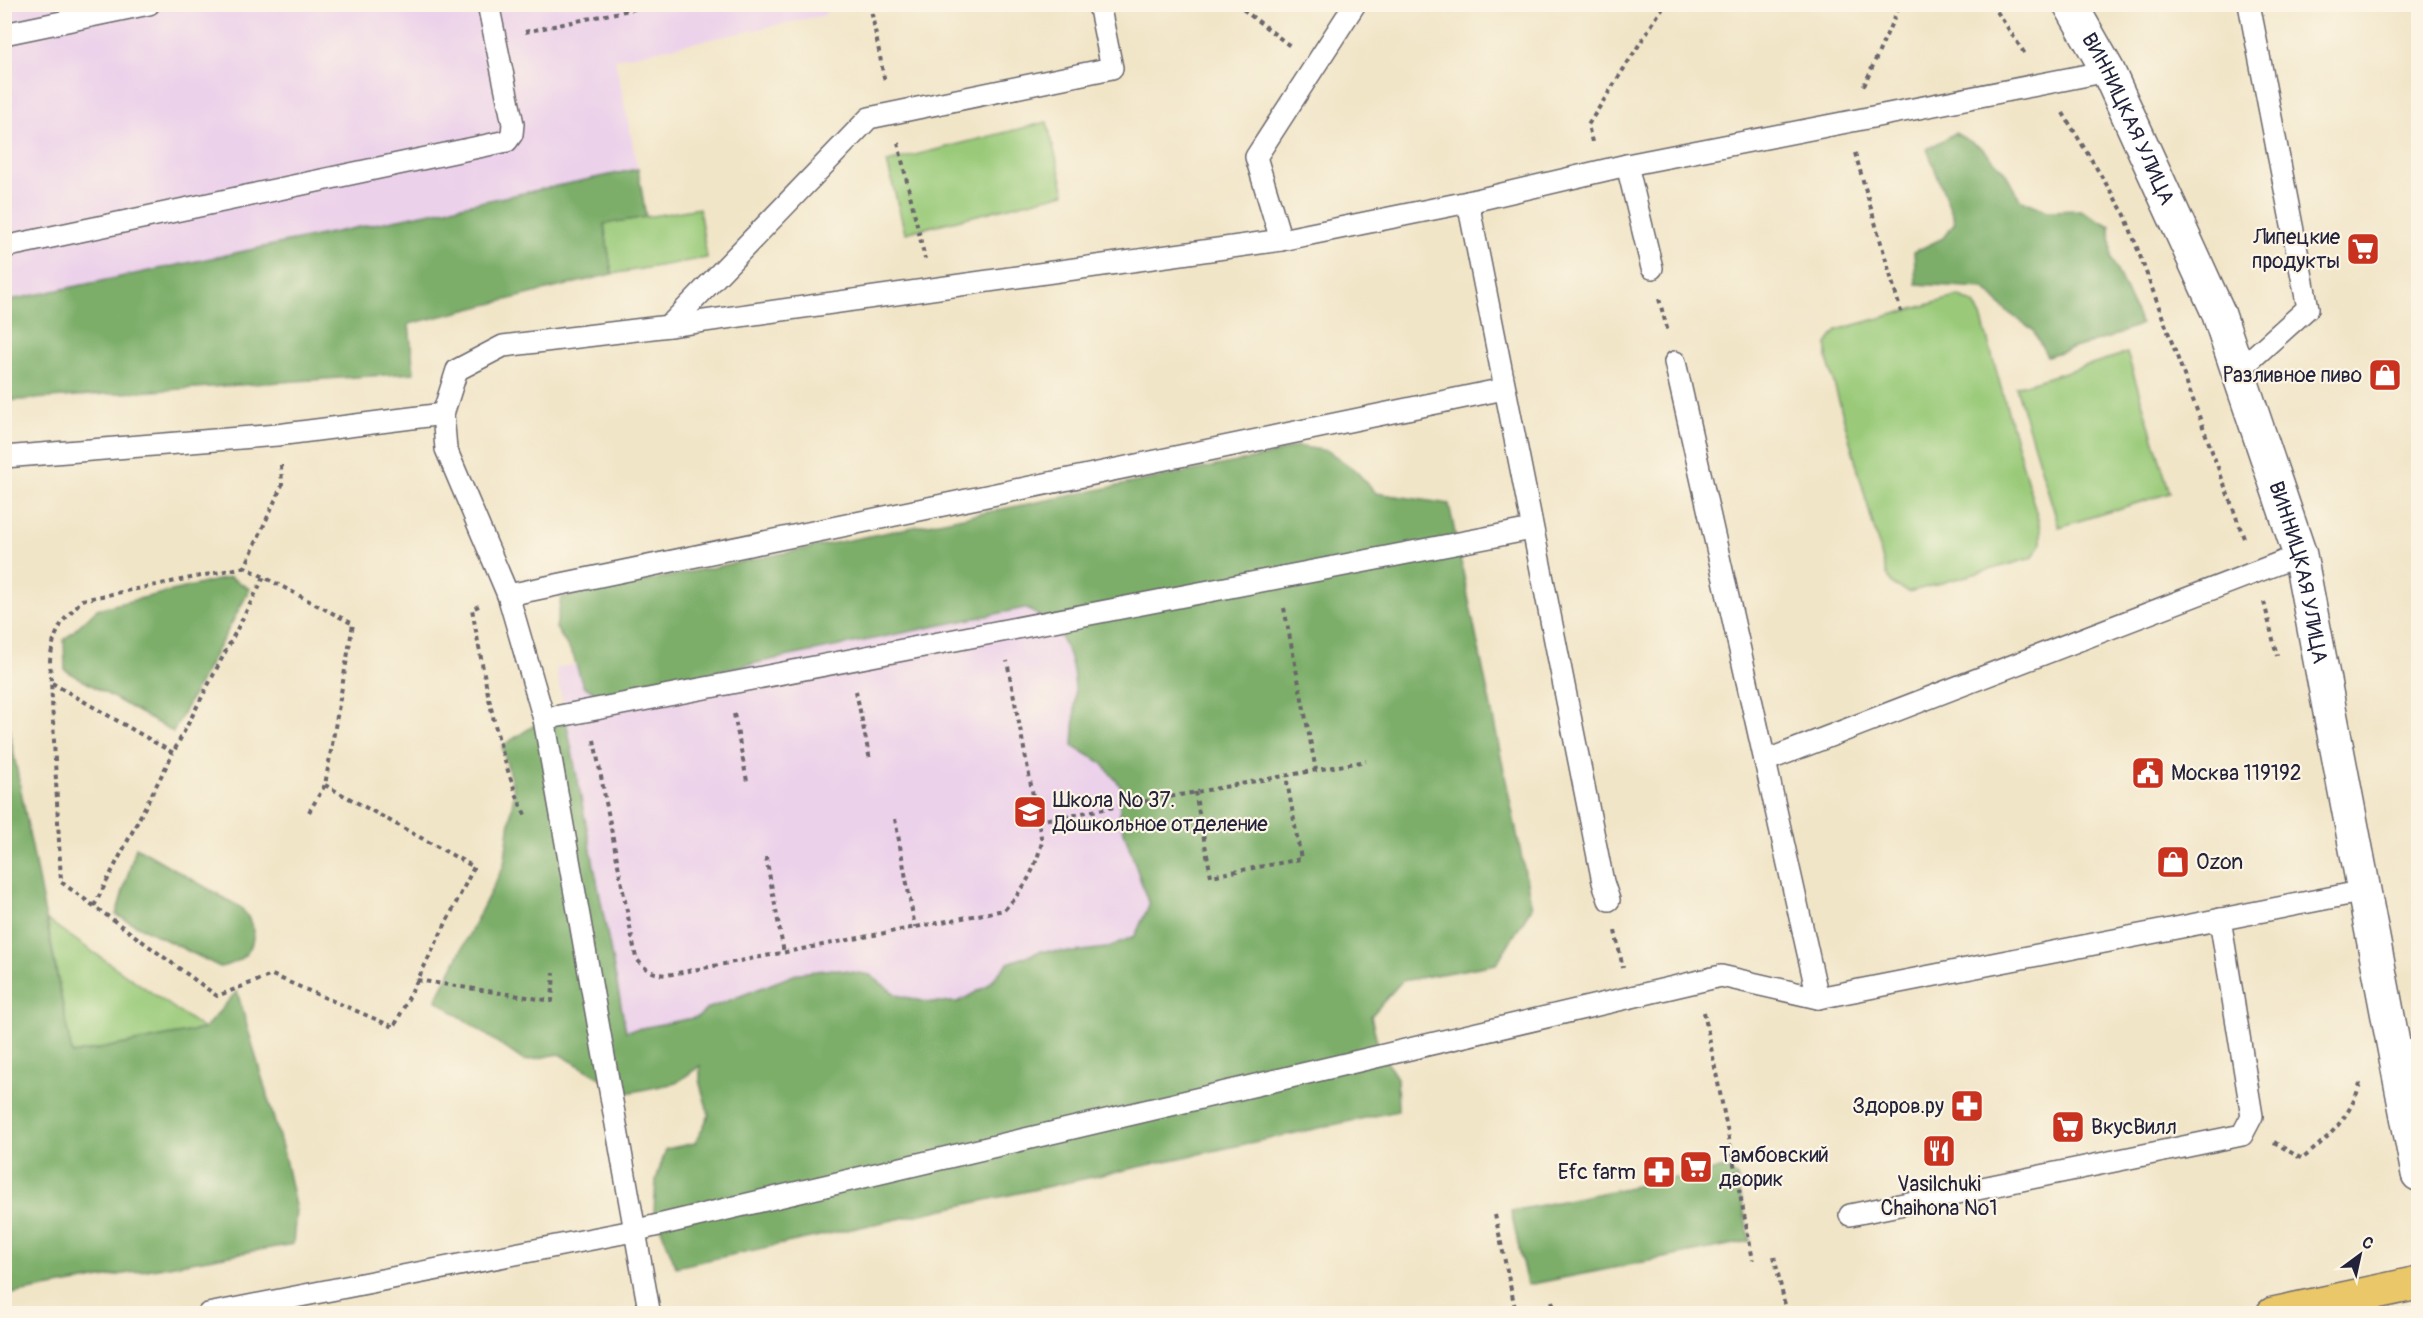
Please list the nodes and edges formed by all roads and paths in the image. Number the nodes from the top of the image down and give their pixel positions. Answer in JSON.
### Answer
{"nodes":[{"id":1,"x":149,"y":4,"type":"edge"},
{"id":2,"x":488,"y":4,"type":"edge"},
{"id":3,"x":658,"y":4,"type":"edge"},
{"id":4,"x":1100,"y":4,"type":"edge"},
{"id":5,"x":1236,"y":4,"type":"edge"},
{"id":6,"x":1355,"y":4,"type":"edge"},
{"id":7,"x":1665,"y":4,"type":"edge"},
{"id":8,"x":1900,"y":4,"type":"edge"},
{"id":9,"x":1992,"y":4,"type":"edge"},
{"id":10,"x":2070,"y":4,"type":"edge"},
{"id":11,"x":2249,"y":4,"type":"edge"},
{"id":12,"x":4,"y":34,"type":"edge"},
{"id":13,"x":495,"y":38,"type":"junction"},
{"id":14,"x":1315,"y":66,"type":"junction"},
{"id":15,"x":2108,"y":71,"type":"junction"},
{"id":16,"x":2046,"y":84,"type":"junction"},
{"id":17,"x":1848,"y":123,"type":"junction"},
{"id":18,"x":1627,"y":165,"type":"junction"},
{"id":19,"x":1599,"y":171,"type":"junction"},
{"id":20,"x":1468,"y":202,"type":"junction"},
{"id":21,"x":1281,"y":240,"type":"junction"},
{"id":22,"x":4,"y":247,"type":"edge"},
{"id":23,"x":1652,"y":268,"type":"dead end"},
{"id":24,"x":1901,"y":312,"type":"dead end"},
{"id":25,"x":669,"y":326,"type":"junction"},
{"id":26,"x":1676,"y":362,"type":"dead end"},
{"id":27,"x":2238,"y":370,"type":"junction"},
{"id":28,"x":1504,"y":389,"type":"junction"},
{"id":29,"x":443,"y":414,"type":"junction"},
{"id":30,"x":277,"y":435,"type":"junction"},
{"id":31,"x":4,"y":457,"type":"edge"},
{"id":32,"x":1532,"y":529,"type":"junction"},
{"id":33,"x":2300,"y":555,"type":"junction"},
{"id":34,"x":245,"y":567,"type":"junction"},
{"id":35,"x":2257,"y":571,"type":"junction"},
{"id":36,"x":264,"y":576,"type":"junction"},
{"id":37,"x":1278,"y":578,"type":"junction"},
{"id":38,"x":508,"y":595,"type":"junction"},
{"id":39,"x":1001,"y":631,"type":"junction"},
{"id":40,"x":850,"y":660,"type":"junction"},
{"id":41,"x":2279,"y":664,"type":"dead end"},
{"id":42,"x":51,"y":683,"type":"junction"},
{"id":43,"x":728,"y":684,"type":"junction"},
{"id":44,"x":588,"y":711,"type":"junction"},
{"id":45,"x":544,"y":719,"type":"junction"},
{"id":46,"x":173,"y":753,"type":"junction"},
{"id":47,"x":870,"y":760,"type":"dead end"},
{"id":48,"x":1366,"y":761,"type":"dead end"},
{"id":49,"x":1765,"y":761,"type":"junction"},
{"id":50,"x":1316,"y":770,"type":"junction"},
{"id":51,"x":1286,"y":776,"type":"junction"},
{"id":52,"x":747,"y":781,"type":"dead end"},
{"id":53,"x":325,"y":785,"type":"junction"},
{"id":54,"x":1194,"y":792,"type":"junction"},
{"id":55,"x":309,"y":812,"type":"dead end"},
{"id":56,"x":895,"y":819,"type":"dead end"},
{"id":57,"x":1038,"y":821,"type":"junction"},
{"id":58,"x":529,"y":824,"type":"dead end"},
{"id":59,"x":766,"y":857,"type":"dead end"},
{"id":60,"x":2365,"y":891,"type":"junction"},
{"id":61,"x":1609,"y":900,"type":"dead end"},
{"id":62,"x":94,"y":906,"type":"junction"},
{"id":63,"x":2220,"y":919,"type":"junction"},
{"id":64,"x":915,"y":927,"type":"junction"},
{"id":65,"x":784,"y":953,"type":"junction"},
{"id":66,"x":554,"y":967,"type":"dead end"},
{"id":67,"x":417,"y":980,"type":"junction"},
{"id":68,"x":1698,"y":981,"type":"junction"},
{"id":69,"x":1818,"y":998,"type":"junction"},
{"id":70,"x":2407,"y":1052,"type":"edge"},
{"id":71,"x":2361,"y":1075,"type":"dead end"},
{"id":72,"x":2302,"y":1159,"type":"dead end"},
{"id":73,"x":2418,"y":1174,"type":"edge"},
{"id":74,"x":1495,"y":1215,"type":"dead end"},
{"id":75,"x":1850,"y":1215,"type":"dead end"},
{"id":76,"x":633,"y":1231,"type":"junction"},
{"id":77,"x":1774,"y":1256,"type":"dead end"},
{"id":78,"x":1753,"y":1260,"type":"dead end"},
{"id":79,"x":2418,"y":1283,"type":"edge"},
{"id":80,"x":1552,"y":1301,"type":"dead end"},
{"id":81,"x":1515,"y":1308,"type":"dead end"},
{"id":82,"x":649,"y":1310,"type":"dead end"},
{"id":83,"x":208,"y":1314,"type":"edge"},
{"id":84,"x":1556,"y":1314,"type":"edge"},
{"id":85,"x":1787,"y":1314,"type":"edge"},
{"id":86,"x":2273,"y":1314,"type":"edge"}],
"edges":[{"from":1,"to":12,"type":"lane"},
{"from":2,"to":13,"type":"lane"},
{"from":3,"to":13,"type":"path"},
{"from":4,"to":25,"type":"lane"},
{"from":5,"to":14,"type":"path"},
{"from":6,"to":14,"type":"lane"},
{"from":7,"to":19,"type":"path"},
{"from":8,"to":17,"type":"path"},
{"from":9,"to":16,"type":"path"},
{"from":10,"to":15,"type":"street","name":"ВИННИЦКАЯ УЛИЦА"},
{"from":11,"to":27,"type":"lane"},
{"from":13,"to":22,"type":"lane"},
{"from":14,"to":21,"type":"lane"},
{"from":15,"to":16,"type":"lane"},
{"from":15,"to":27,"type":"street","name":"ВИННИЦКАЯ УЛИЦА"},
{"from":16,"to":17,"type":"lane"},
{"from":16,"to":35,"type":"path"},
{"from":17,"to":18,"type":"lane"},
{"from":17,"to":24,"type":"path"},
{"from":18,"to":19,"type":"lane"},
{"from":18,"to":23,"type":"lane"},
{"from":19,"to":20,"type":"lane"},
{"from":20,"to":21,"type":"lane"},
{"from":20,"to":28,"type":"lane"},
{"from":21,"to":25,"type":"lane"},
{"from":25,"to":29,"type":"lane"},
{"from":26,"to":49,"type":"lane"},
{"from":27,"to":33,"type":"street","name":"ВИННИЦКАЯ УЛИЦА"},
{"from":28,"to":32,"type":"lane"},
{"from":28,"to":38,"type":"lane"},
{"from":29,"to":30,"type":"lane"},
{"from":29,"to":38,"type":"lane"},
{"from":30,"to":31,"type":"lane"},
{"from":30,"to":34,"type":"path"},
{"from":32,"to":37,"type":"lane"},
{"from":32,"to":61,"type":"lane"},
{"from":33,"to":35,"type":"lane"},
{"from":33,"to":60,"type":"street","name":"ВИННИЦКАЯ УЛИЦА"},
{"from":34,"to":36,"type":"path"},
{"from":34,"to":42,"type":"path"},
{"from":35,"to":41,"type":"path"},
{"from":35,"to":49,"type":"lane"},
{"from":36,"to":46,"type":"path"},
{"from":36,"to":53,"type":"path"},
{"from":37,"to":39,"type":"lane"},
{"from":37,"to":50,"type":"path"},
{"from":38,"to":45,"type":"lane"},
{"from":38,"to":58,"type":"path"},
{"from":39,"to":40,"type":"lane"},
{"from":39,"to":57,"type":"path"},
{"from":40,"to":43,"type":"lane"},
{"from":40,"to":47,"type":"path"},
{"from":42,"to":46,"type":"path"},
{"from":42,"to":62,"type":"path"},
{"from":43,"to":44,"type":"lane"},
{"from":43,"to":52,"type":"path"},
{"from":44,"to":45,"type":"lane"},
{"from":44,"to":65,"type":"path"},
{"from":45,"to":76,"type":"lane"},
{"from":46,"to":62,"type":"path"},
{"from":48,"to":50,"type":"path"},
{"from":49,"to":69,"type":"lane"},
{"from":50,"to":51,"type":"path"},
{"from":51,"to":54,"type":"path"},
{"from":51,"to":54,"type":"path"},
{"from":53,"to":55,"type":"path"},
{"from":53,"to":67,"type":"path"},
{"from":54,"to":57,"type":"path"},
{"from":56,"to":64,"type":"path"},
{"from":57,"to":64,"type":"path"},
{"from":59,"to":65,"type":"path"},
{"from":60,"to":63,"type":"lane"},
{"from":60,"to":70,"type":"street","name":"ВИННИЦКАЯ УЛИЦА"},
{"from":62,"to":67,"type":"path"},
{"from":63,"to":69,"type":"lane"},
{"from":63,"to":75,"type":"lane"},
{"from":64,"to":65,"type":"path"},
{"from":66,"to":67,"type":"path"},
{"from":68,"to":69,"type":"lane"},
{"from":68,"to":76,"type":"lane"},
{"from":68,"to":78,"type":"path"},
{"from":70,"to":73,"type":"street","name":"ВИННИЦКАЯ УЛИЦА"},
{"from":71,"to":72,"type":"path"},
{"from":74,"to":81,"type":"path"},
{"from":76,"to":82,"type":"lane"},
{"from":76,"to":83,"type":"lane"},
{"from":77,"to":85,"type":"path"},
{"from":79,"to":86,"type":"main road"},
{"from":80,"to":84,"type":"path"}]}
